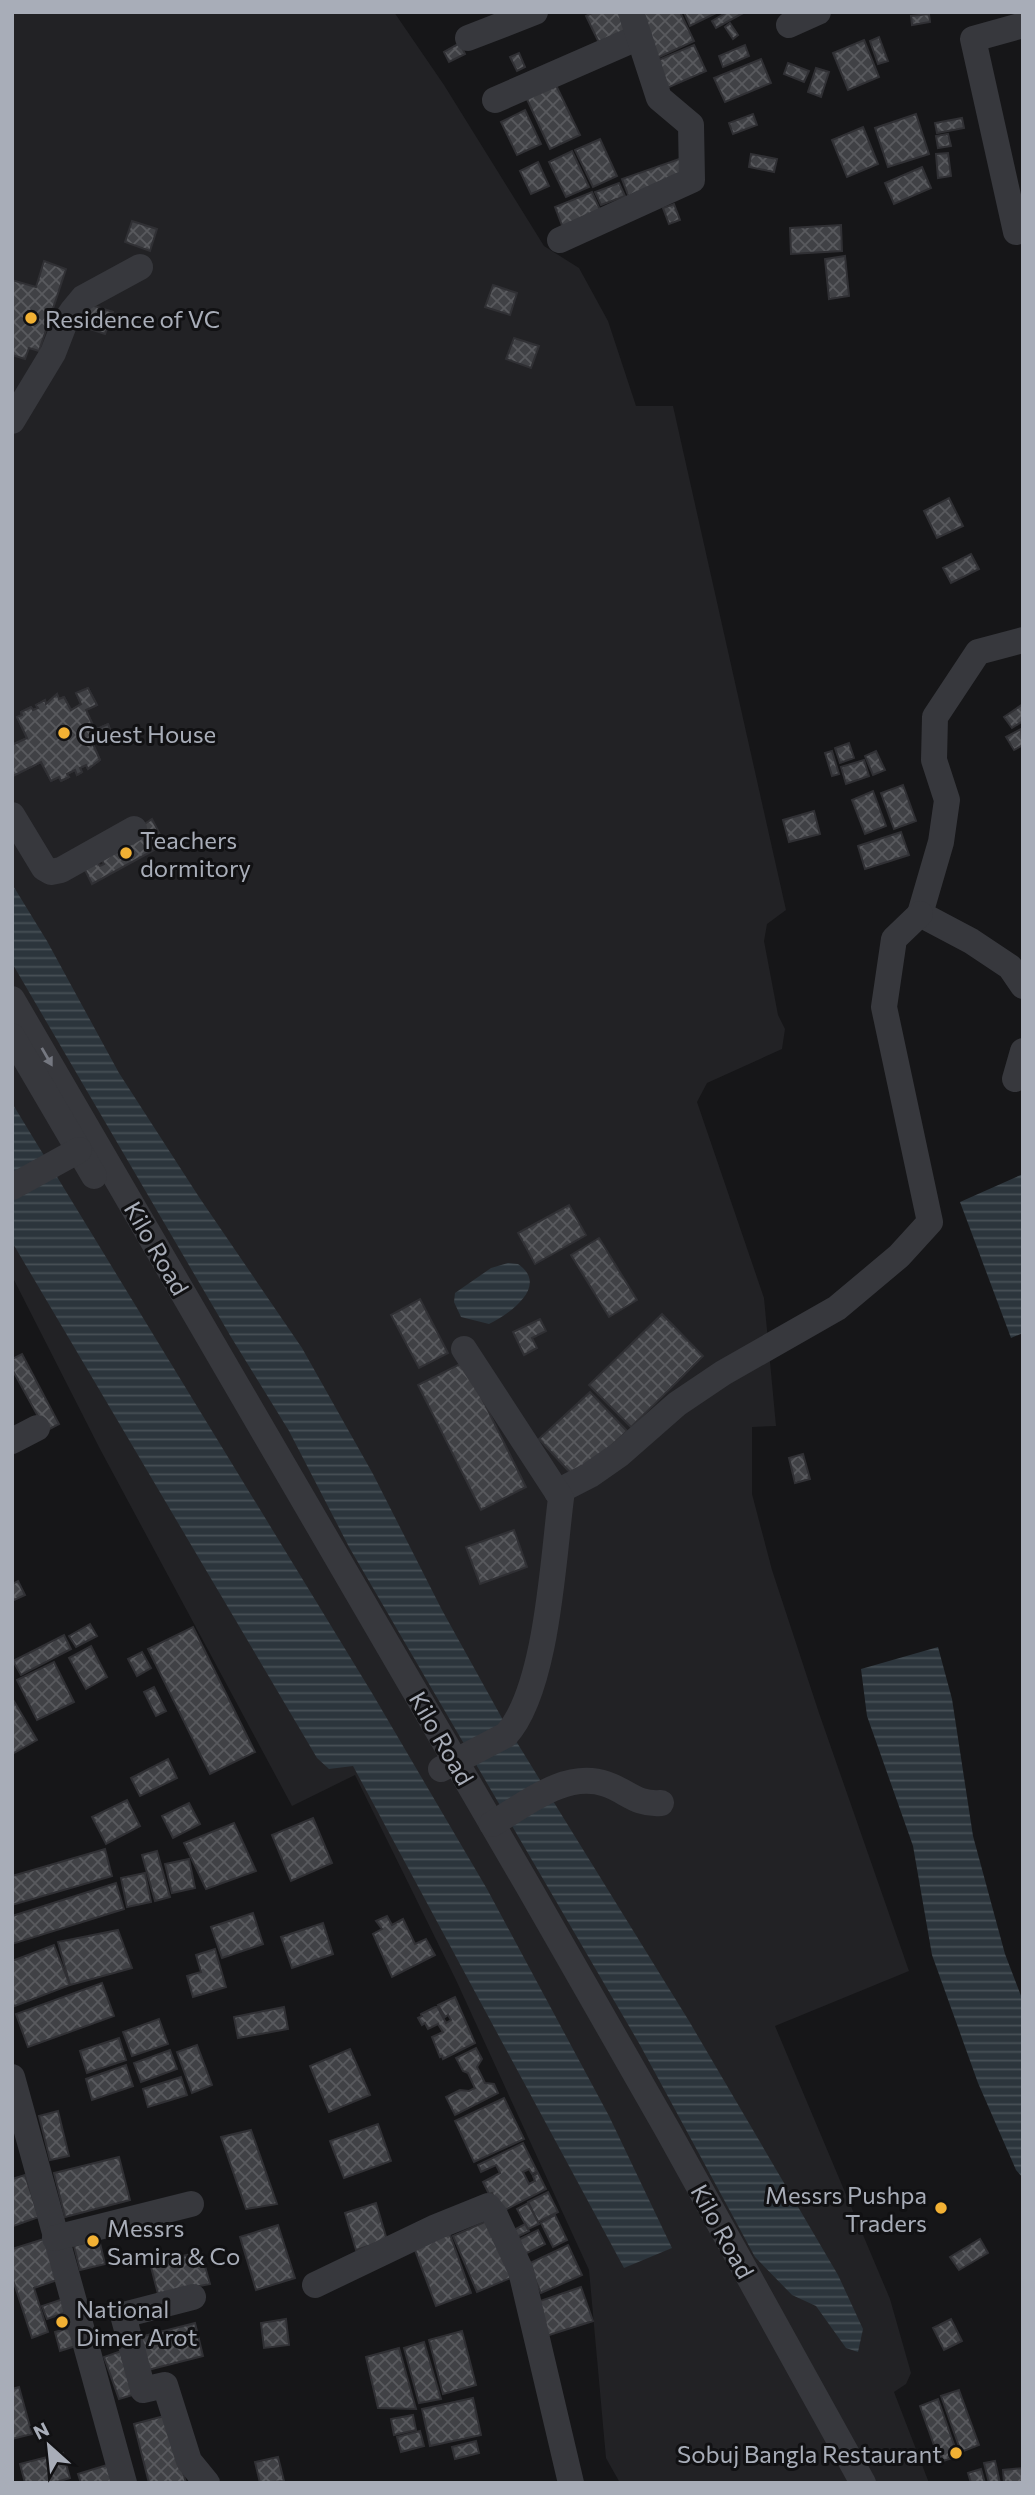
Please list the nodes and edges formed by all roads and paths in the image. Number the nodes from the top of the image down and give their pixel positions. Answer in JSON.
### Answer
{"nodes":[{"id":1,"x":535,"y":12,"type":"edge"},
{"id":2,"x":631,"y":12,"type":"edge"},
{"id":3,"x":818,"y":12,"type":"edge"},
{"id":4,"x":789,"y":25,"type":"dead end"},
{"id":5,"x":1023,"y":25,"type":"edge"},
{"id":6,"x":639,"y":37,"type":"junction"},
{"id":7,"x":468,"y":38,"type":"dead end"},
{"id":8,"x":495,"y":100,"type":"dead end"},
{"id":9,"x":1016,"y":232,"type":"dead end"},
{"id":10,"x":560,"y":240,"type":"dead end"},
{"id":11,"x":140,"y":267,"type":"dead end"},
{"id":12,"x":12,"y":421,"type":"edge"},
{"id":13,"x":1023,"y":640,"type":"edge"},
{"id":14,"x":12,"y":816,"type":"edge"},
{"id":15,"x":134,"y":829,"type":"dead end"},
{"id":16,"x":920,"y":914,"type":"junction"},
{"id":17,"x":1023,"y":986,"type":"edge"},
{"id":18,"x":12,"y":999,"type":"edge"},
{"id":19,"x":12,"y":1036,"type":"edge"},
{"id":20,"x":1023,"y":1051,"type":"edge"},
{"id":21,"x":1016,"y":1079,"type":"dead end"},
{"id":22,"x":79,"y":1150,"type":"junction"},
{"id":23,"x":12,"y":1186,"type":"edge"},
{"id":24,"x":464,"y":1349,"type":"dead end"},
{"id":25,"x":37,"y":1428,"type":"dead end"},
{"id":26,"x":12,"y":1441,"type":"edge"},
{"id":27,"x":557,"y":1492,"type":"junction"},
{"id":28,"x":448,"y":1765,"type":"junction"},
{"id":29,"x":661,"y":1803,"type":"dead end"},
{"id":30,"x":492,"y":1824,"type":"junction"},
{"id":31,"x":12,"y":2077,"type":"edge"},
{"id":32,"x":17,"y":2114,"type":"edge"},
{"id":33,"x":191,"y":2204,"type":"dead end"},
{"id":34,"x":55,"y":2238,"type":"junction"},
{"id":35,"x":315,"y":2285,"type":"dead end"},
{"id":36,"x":193,"y":2297,"type":"dead end"},
{"id":37,"x":124,"y":2483,"type":"edge"},
{"id":38,"x":207,"y":2483,"type":"edge"},
{"id":39,"x":571,"y":2483,"type":"edge"},
{"id":40,"x":844,"y":2483,"type":"edge"},
{"id":41,"x":863,"y":2483,"type":"edge"}],
"edges":[{"from":1,"to":7,"type":"street"},
{"from":2,"to":6,"type":"street"},
{"from":3,"to":4,"type":"street"},
{"from":5,"to":9,"type":"street"},
{"from":6,"to":8,"type":"street"},
{"from":6,"to":10,"type":"street"},
{"from":11,"to":12,"type":"street"},
{"from":13,"to":16,"type":"street"},
{"from":14,"to":15,"type":"street"},
{"from":16,"to":17,"type":"street"},
{"from":16,"to":27,"type":"street"},
{"from":18,"to":28,"type":"street","name":"Kilo Road","one_way":true},
{"from":19,"to":22,"type":"street","name":"Kilo Road"},
{"from":20,"to":21,"type":"street"},
{"from":22,"to":23,"type":"street"},
{"from":22,"to":28,"type":"street","name":"Kilo Road"},
{"from":24,"to":27,"type":"street"},
{"from":25,"to":26,"type":"street"},
{"from":27,"to":28,"type":"street"},
{"from":28,"to":30,"type":"street","name":"Kilo Road"},
{"from":28,"to":40,"type":"street","name":"Kilo Road"},
{"from":29,"to":30,"type":"street"},
{"from":30,"to":41,"type":"street","name":"Kilo Road"},
{"from":31,"to":32,"type":"street"},
{"from":32,"to":34,"type":"street"},
{"from":33,"to":34,"type":"street"},
{"from":34,"to":37,"type":"street"},
{"from":35,"to":39,"type":"street"},
{"from":36,"to":38,"type":"street"}]}
